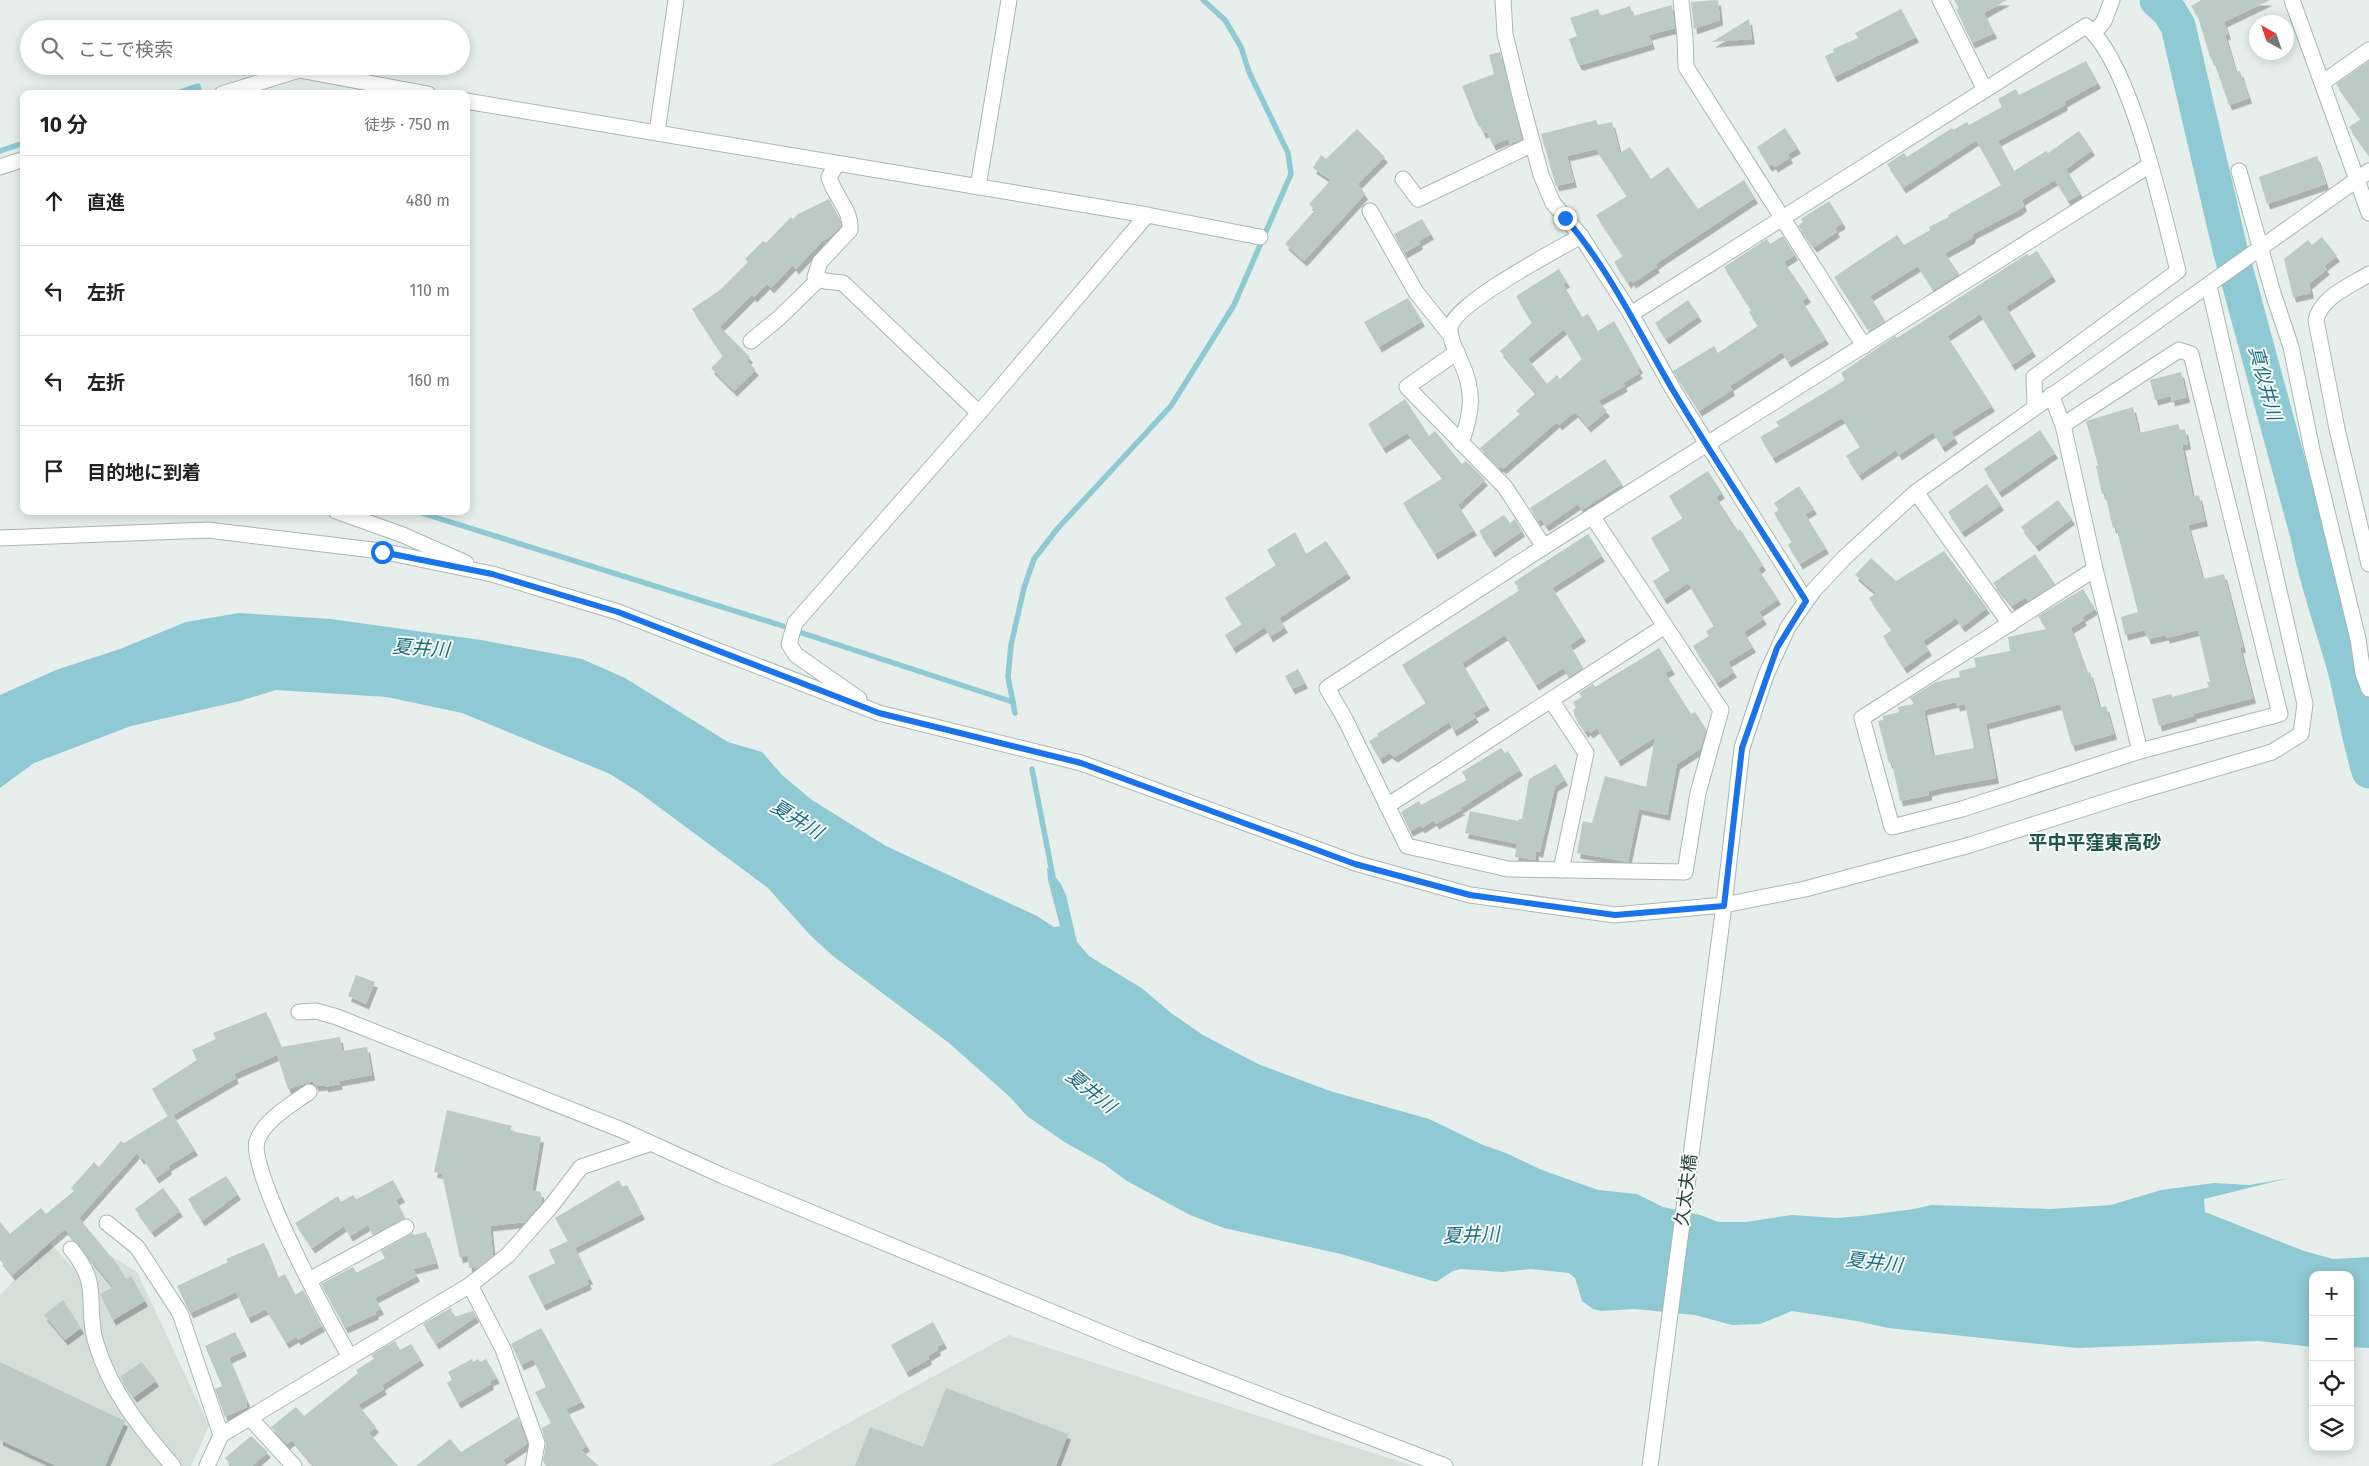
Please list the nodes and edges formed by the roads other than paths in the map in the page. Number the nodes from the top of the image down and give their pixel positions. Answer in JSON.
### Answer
{"nodes":[{"id":1,"x":676,"y":0,"type":"edge"},
{"id":2,"x":1009,"y":0,"type":"edge"},
{"id":3,"x":1503,"y":0,"type":"edge"},
{"id":4,"x":1681,"y":0,"type":"edge"},
{"id":5,"x":1940,"y":0,"type":"edge"},
{"id":6,"x":2112,"y":0,"type":"edge"},
{"id":7,"x":2292,"y":0,"type":"edge"},
{"id":8,"x":2094,"y":33,"type":"junction"},
{"id":9,"x":2369,"y":50,"type":"edge"},
{"id":10,"x":283,"y":75,"type":"edge"},
{"id":11,"x":326,"y":75,"type":"edge"},
{"id":12,"x":2322,"y":83,"type":"junction"},
{"id":13,"x":235,"y":90,"type":"edge"},
{"id":14,"x":406,"y":90,"type":"edge"},
{"id":15,"x":1984,"y":90,"type":"junction"},
{"id":16,"x":470,"y":102,"type":"edge"},
{"id":17,"x":657,"y":132,"type":"junction"},
{"id":18,"x":1533,"y":144,"type":"junction"},
{"id":19,"x":20,"y":160,"type":"edge"},
{"id":20,"x":837,"y":164,"type":"junction"},
{"id":21,"x":2150,"y":164,"type":"junction"},
{"id":22,"x":0,"y":167,"type":"edge"},
{"id":23,"x":2239,"y":171,"type":"dead end"},
{"id":24,"x":2369,"y":171,"type":"edge"},
{"id":25,"x":1403,"y":179,"type":"dead end"},
{"id":26,"x":2356,"y":180,"type":"junction"},
{"id":27,"x":978,"y":187,"type":"junction"},
{"id":28,"x":1370,"y":211,"type":"dead end"},
{"id":29,"x":2369,"y":213,"type":"edge"},
{"id":30,"x":1147,"y":215,"type":"junction"},
{"id":31,"x":1783,"y":217,"type":"junction"},
{"id":32,"x":1581,"y":236,"type":"junction"},
{"id":33,"x":1260,"y":237,"type":"dead end"},
{"id":34,"x":2259,"y":250,"type":"junction"},
{"id":35,"x":2369,"y":274,"type":"edge"},
{"id":36,"x":819,"y":279,"type":"junction"},
{"id":37,"x":2209,"y":286,"type":"junction"},
{"id":38,"x":1630,"y":314,"type":"junction"},
{"id":39,"x":1450,"y":336,"type":"junction"},
{"id":40,"x":751,"y":341,"type":"dead end"},
{"id":41,"x":1864,"y":346,"type":"junction"},
{"id":42,"x":1456,"y":352,"type":"junction"},
{"id":43,"x":2051,"y":395,"type":"junction"},
{"id":44,"x":2035,"y":406,"type":"junction"},
{"id":45,"x":979,"y":413,"type":"junction"},
{"id":46,"x":2063,"y":425,"type":"junction"},
{"id":47,"x":1461,"y":443,"type":"junction"},
{"id":48,"x":1707,"y":445,"type":"junction"},
{"id":49,"x":1916,"y":492,"type":"junction"},
{"id":50,"x":347,"y":515,"type":"edge"},
{"id":51,"x":1592,"y":516,"type":"junction"},
{"id":52,"x":0,"y":538,"type":"edge"},
{"id":53,"x":1544,"y":546,"type":"junction"},
{"id":54,"x":2369,"y":564,"type":"edge"},
{"id":55,"x":2095,"y":570,"type":"junction"},
{"id":56,"x":492,"y":574,"type":"junction"},
{"id":57,"x":1806,"y":601,"type":"junction"},
{"id":58,"x":2010,"y":624,"type":"junction"},
{"id":59,"x":1666,"y":626,"type":"junction"},
{"id":60,"x":2369,"y":689,"type":"edge"},
{"id":61,"x":1551,"y":700,"type":"junction"},
{"id":62,"x":879,"y":713,"type":"junction"},
{"id":63,"x":2140,"y":751,"type":"junction"},
{"id":64,"x":1387,"y":806,"type":"junction"},
{"id":65,"x":1561,"y":870,"type":"junction"},
{"id":66,"x":1723,"y":910,"type":"junction"},
{"id":67,"x":299,"y":1012,"type":"dead end"},
{"id":68,"x":309,"y":1092,"type":"dead end"},
{"id":69,"x":649,"y":1144,"type":"junction"},
{"id":70,"x":107,"y":1223,"type":"dead end"},
{"id":71,"x":406,"y":1227,"type":"dead end"},
{"id":72,"x":71,"y":1249,"type":"dead end"},
{"id":73,"x":309,"y":1280,"type":"junction"},
{"id":74,"x":470,"y":1285,"type":"junction"},
{"id":75,"x":350,"y":1357,"type":"junction"},
{"id":76,"x":250,"y":1418,"type":"junction"},
{"id":77,"x":221,"y":1435,"type":"junction"},
{"id":78,"x":173,"y":1466,"type":"edge"},
{"id":79,"x":207,"y":1466,"type":"edge"},
{"id":80,"x":294,"y":1466,"type":"edge"},
{"id":81,"x":533,"y":1466,"type":"edge"},
{"id":82,"x":1445,"y":1466,"type":"edge"},
{"id":83,"x":1650,"y":1466,"type":"edge"}],
"edges":[{"from":1,"to":17,"type":"street"},
{"from":2,"to":27,"type":"street"},
{"from":3,"to":18,"type":"street"},
{"from":4,"to":31,"type":"street"},
{"from":5,"to":15,"type":"street"},
{"from":6,"to":8,"type":"street"},
{"from":7,"to":12,"type":"street"},
{"from":8,"to":15,"type":"street"},
{"from":8,"to":21,"type":"street"},
{"from":9,"to":12,"type":"street"},
{"from":10,"to":13,"type":"street"},
{"from":11,"to":14,"type":"street"},
{"from":12,"to":26,"type":"street"},
{"from":15,"to":31,"type":"street"},
{"from":16,"to":17,"type":"street"},
{"from":17,"to":20,"type":"street"},
{"from":18,"to":25,"type":"street"},
{"from":18,"to":32,"type":"street"},
{"from":19,"to":22,"type":"street"},
{"from":20,"to":27,"type":"street"},
{"from":20,"to":36,"type":"street"},
{"from":21,"to":41,"type":"street"},
{"from":21,"to":44,"type":"street"},
{"from":23,"to":34,"type":"street"},
{"from":24,"to":26,"type":"street","name":"久太夫橋"},
{"from":26,"to":29,"type":"street"},
{"from":26,"to":34,"type":"street","name":"久太夫橋"},
{"from":27,"to":30,"type":"street"},
{"from":28,"to":39,"type":"street"},
{"from":30,"to":33,"type":"street"},
{"from":30,"to":45,"type":"street"},
{"from":31,"to":38,"type":"street"},
{"from":31,"to":41,"type":"street"},
{"from":32,"to":38,"type":"street"},
{"from":32,"to":39,"type":"street"},
{"from":34,"to":37,"type":"street","name":"久太夫橋"},
{"from":34,"to":60,"type":"street"},
{"from":35,"to":54,"type":"street"},
{"from":36,"to":40,"type":"street"},
{"from":36,"to":45,"type":"street"},
{"from":37,"to":43,"type":"street","name":"久太夫橋"},
{"from":37,"to":66,"type":"street"},
{"from":38,"to":48,"type":"street"},
{"from":39,"to":42,"type":"street"},
{"from":41,"to":48,"type":"street"},
{"from":42,"to":47,"type":"street"},
{"from":42,"to":47,"type":"street"},
{"from":43,"to":44,"type":"street","name":"久太夫橋"},
{"from":43,"to":46,"type":"street"},
{"from":44,"to":49,"type":"street","name":"久太夫橋"},
{"from":45,"to":62,"type":"street"},
{"from":46,"to":55,"type":"street"},
{"from":46,"to":63,"type":"street"},
{"from":47,"to":53,"type":"street"},
{"from":48,"to":51,"type":"street"},
{"from":48,"to":57,"type":"street"},
{"from":49,"to":57,"type":"street","name":"久太夫橋"},
{"from":49,"to":58,"type":"street"},
{"from":50,"to":56,"type":"street"},
{"from":51,"to":53,"type":"street"},
{"from":51,"to":59,"type":"street"},
{"from":52,"to":56,"type":"street"},
{"from":53,"to":64,"type":"street"},
{"from":55,"to":58,"type":"street"},
{"from":55,"to":63,"type":"street"},
{"from":56,"to":62,"type":"street"},
{"from":57,"to":66,"type":"street","name":"久太夫橋"},
{"from":58,"to":63,"type":"street"},
{"from":59,"to":61,"type":"street"},
{"from":59,"to":65,"type":"street"},
{"from":61,"to":64,"type":"street"},
{"from":61,"to":65,"type":"street"},
{"from":62,"to":66,"type":"street"},
{"from":64,"to":65,"type":"street"},
{"from":66,"to":83,"type":"street","name":"久太夫橋"},
{"from":67,"to":69,"type":"street"},
{"from":68,"to":73,"type":"street"},
{"from":69,"to":74,"type":"street"},
{"from":69,"to":82,"type":"street"},
{"from":70,"to":77,"type":"street"},
{"from":71,"to":73,"type":"street"},
{"from":72,"to":78,"type":"street"},
{"from":73,"to":75,"type":"street"},
{"from":74,"to":75,"type":"street"},
{"from":74,"to":81,"type":"street"},
{"from":75,"to":76,"type":"street"},
{"from":76,"to":77,"type":"street"},
{"from":76,"to":80,"type":"street"},
{"from":77,"to":79,"type":"street"}]}
